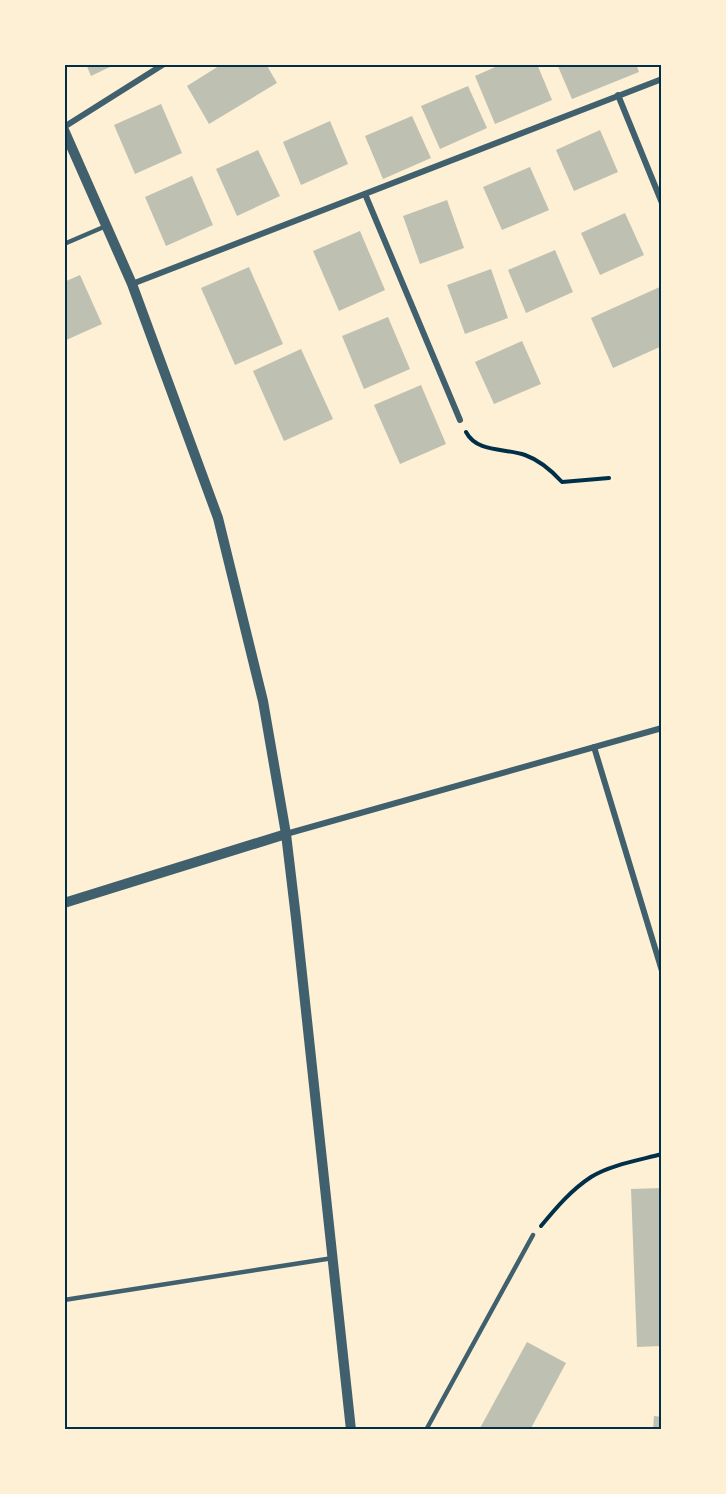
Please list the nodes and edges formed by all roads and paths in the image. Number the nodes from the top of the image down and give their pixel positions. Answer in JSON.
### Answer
{"nodes":[{"id":1,"x":164,"y":64,"type":"edge"},
{"id":2,"x":662,"y":79,"type":"edge"},
{"id":3,"x":618,"y":95,"type":"junction"},
{"id":4,"x":64,"y":129,"type":"edge"},
{"id":5,"x":365,"y":194,"type":"junction"},
{"id":6,"x":662,"y":203,"type":"edge"},
{"id":7,"x":106,"y":226,"type":"junction"},
{"id":8,"x":64,"y":244,"type":"edge"},
{"id":9,"x":132,"y":284,"type":"junction"},
{"id":10,"x":460,"y":420,"type":"joint"},
{"id":11,"x":609,"y":478,"type":"dead end"},
{"id":12,"x":662,"y":728,"type":"edge"},
{"id":13,"x":594,"y":747,"type":"junction"},
{"id":14,"x":286,"y":834,"type":"junction"},
{"id":15,"x":64,"y":903,"type":"edge"},
{"id":16,"x":662,"y":971,"type":"edge"},
{"id":17,"x":662,"y":1154,"type":"edge"},
{"id":18,"x":533,"y":1235,"type":"joint"},
{"id":19,"x":333,"y":1258,"type":"junction"},
{"id":20,"x":64,"y":1300,"type":"edge"},
{"id":21,"x":351,"y":1430,"type":"edge"},
{"id":22,"x":426,"y":1430,"type":"edge"}],
"edges":[{"from":1,"to":4,"type":"street"},
{"from":2,"to":3,"type":"street"},
{"from":3,"to":5,"type":"street"},
{"from":3,"to":6,"type":"street"},
{"from":4,"to":7,"type":"street"},
{"from":5,"to":9,"type":"street"},
{"from":5,"to":10,"type":"street"},
{"from":7,"to":8,"type":"lane"},
{"from":7,"to":9,"type":"street"},
{"from":9,"to":14,"type":"street"},
{"from":10,"to":11,"type":"path"},
{"from":12,"to":13,"type":"street"},
{"from":13,"to":14,"type":"street"},
{"from":13,"to":16,"type":"street"},
{"from":14,"to":15,"type":"street"},
{"from":14,"to":19,"type":"street"},
{"from":17,"to":18,"type":"path"},
{"from":18,"to":22,"type":"lane"},
{"from":19,"to":20,"type":"lane"},
{"from":19,"to":21,"type":"street"}]}
